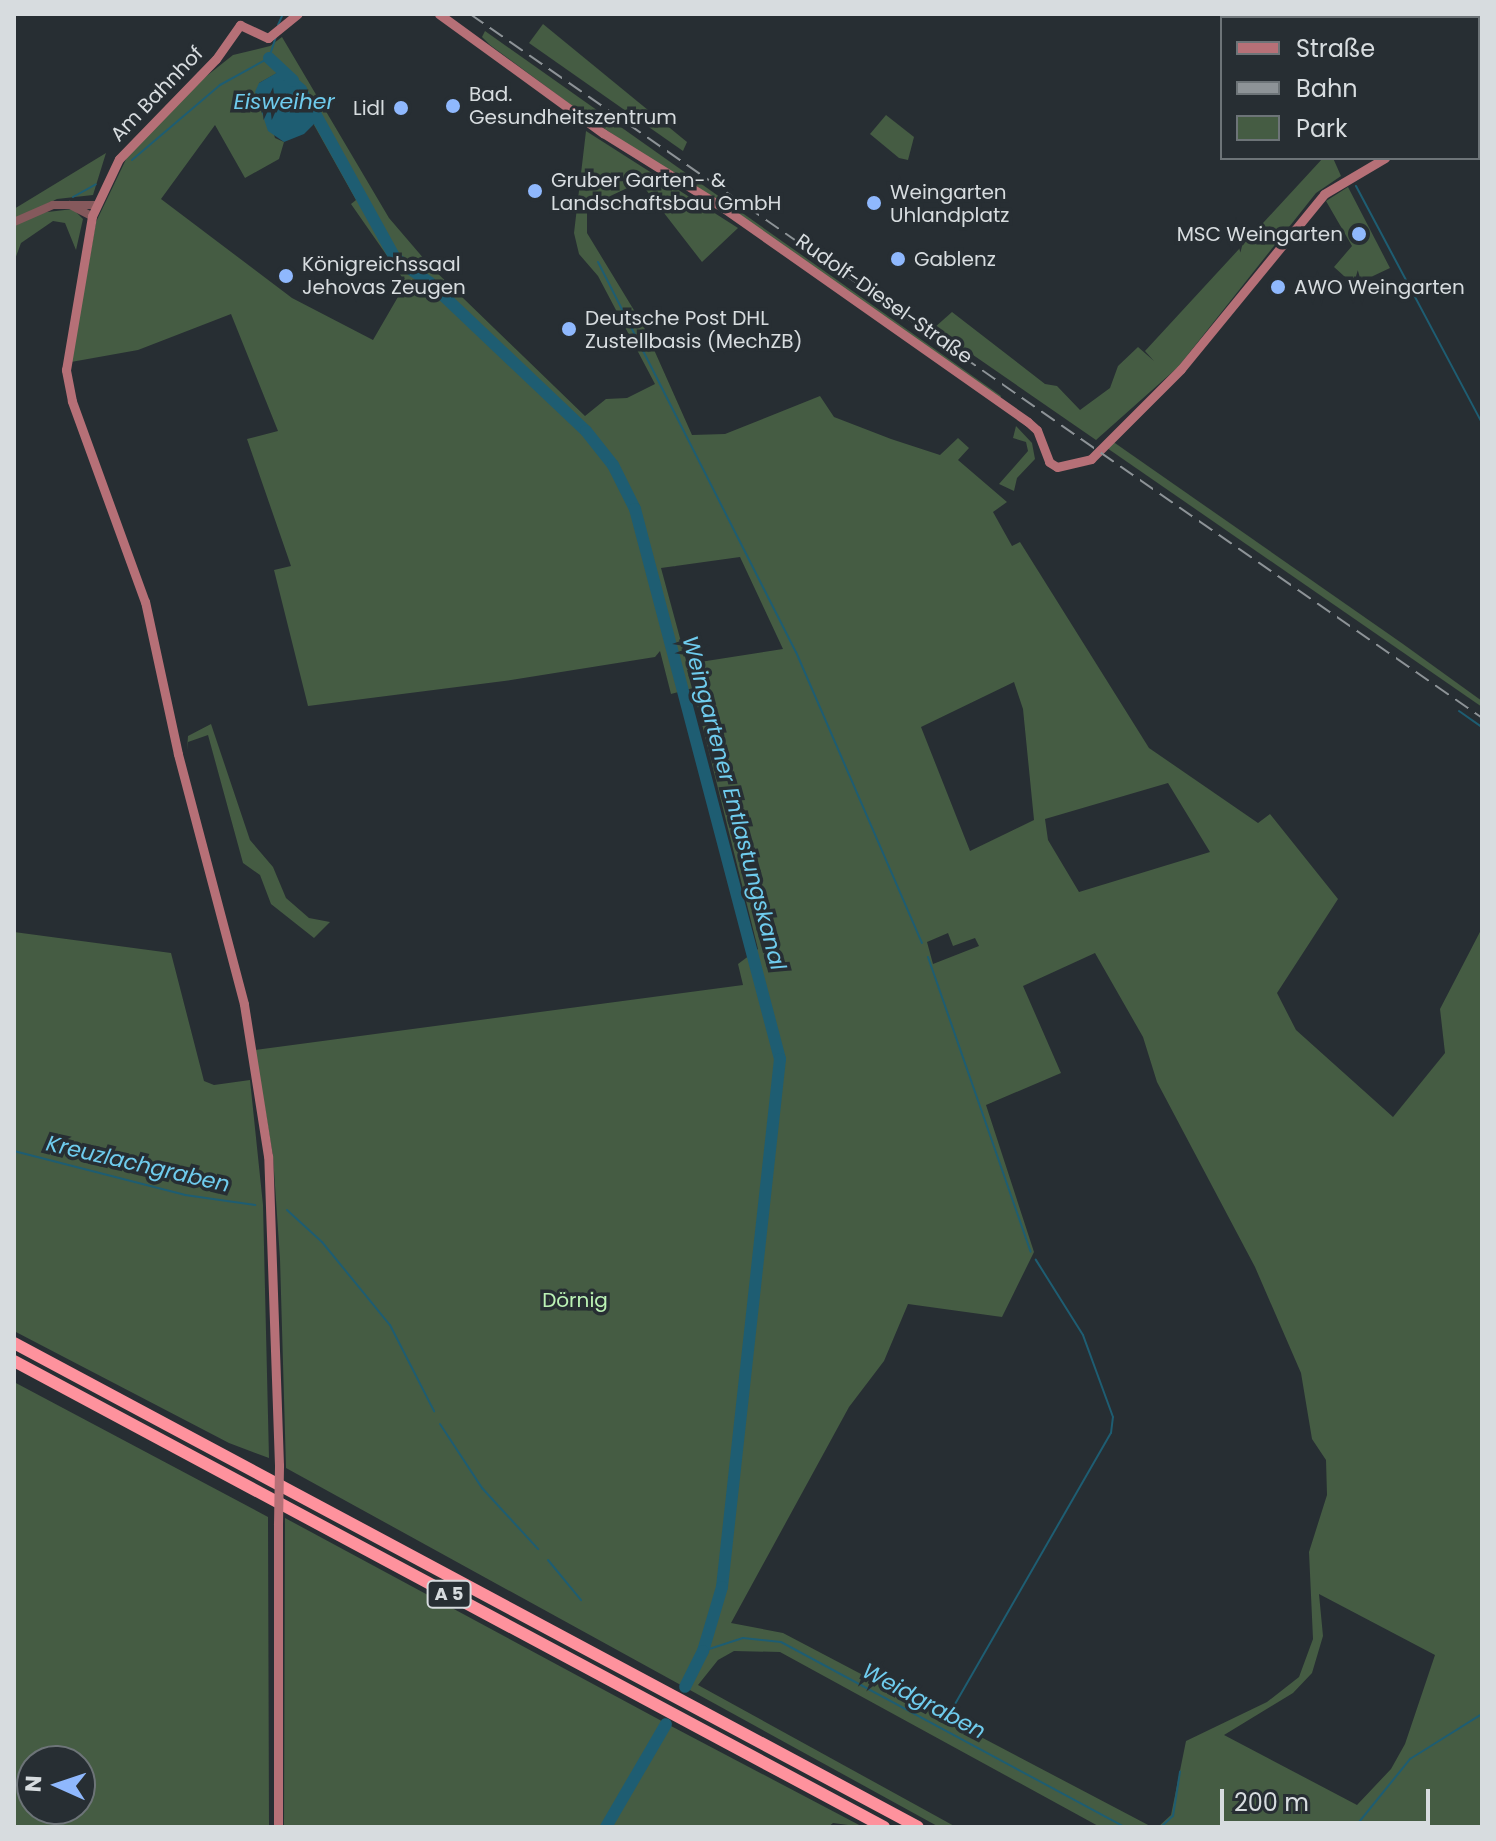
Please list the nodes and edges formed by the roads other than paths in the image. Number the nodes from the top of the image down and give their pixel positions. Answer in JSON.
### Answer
{"nodes":[{"id":1,"x":244,"y":14,"type":"edge"},
{"id":2,"x":298,"y":14,"type":"edge"},
{"id":3,"x":439,"y":14,"type":"edge"},
{"id":4,"x":240,"y":25,"type":"junction"},
{"id":5,"x":1382,"y":160,"type":"edge"},
{"id":6,"x":69,"y":204,"type":"junction"},
{"id":7,"x":96,"y":205,"type":"junction"},
{"id":8,"x":92,"y":216,"type":"junction"},
{"id":9,"x":14,"y":222,"type":"edge"},
{"id":10,"x":14,"y":1343,"type":"edge"},
{"id":11,"x":14,"y":1361,"type":"edge"},
{"id":12,"x":278,"y":1827,"type":"edge"},
{"id":13,"x":884,"y":1827,"type":"edge"},
{"id":14,"x":918,"y":1827,"type":"edge"}],
"edges":[{"from":1,"to":4,"type":"street"},
{"from":2,"to":4,"type":"main road"},
{"from":3,"to":5,"type":"main road","name":"Rudolf-Diesel-Straße"},
{"from":4,"to":7,"type":"main road","name":"Am Bahnhof"},
{"from":6,"to":7,"type":"street"},
{"from":6,"to":8,"type":"street"},
{"from":6,"to":9,"type":"street"},
{"from":7,"to":8,"type":"main road","name":"Am Bahnhof"},
{"from":8,"to":12,"type":"main road","name":"Am Bahnhof","bridge":true},
{"from":10,"to":14,"type":"highway","number":"A 5"},
{"from":11,"to":13,"type":"highway","number":"A 5"}]}
